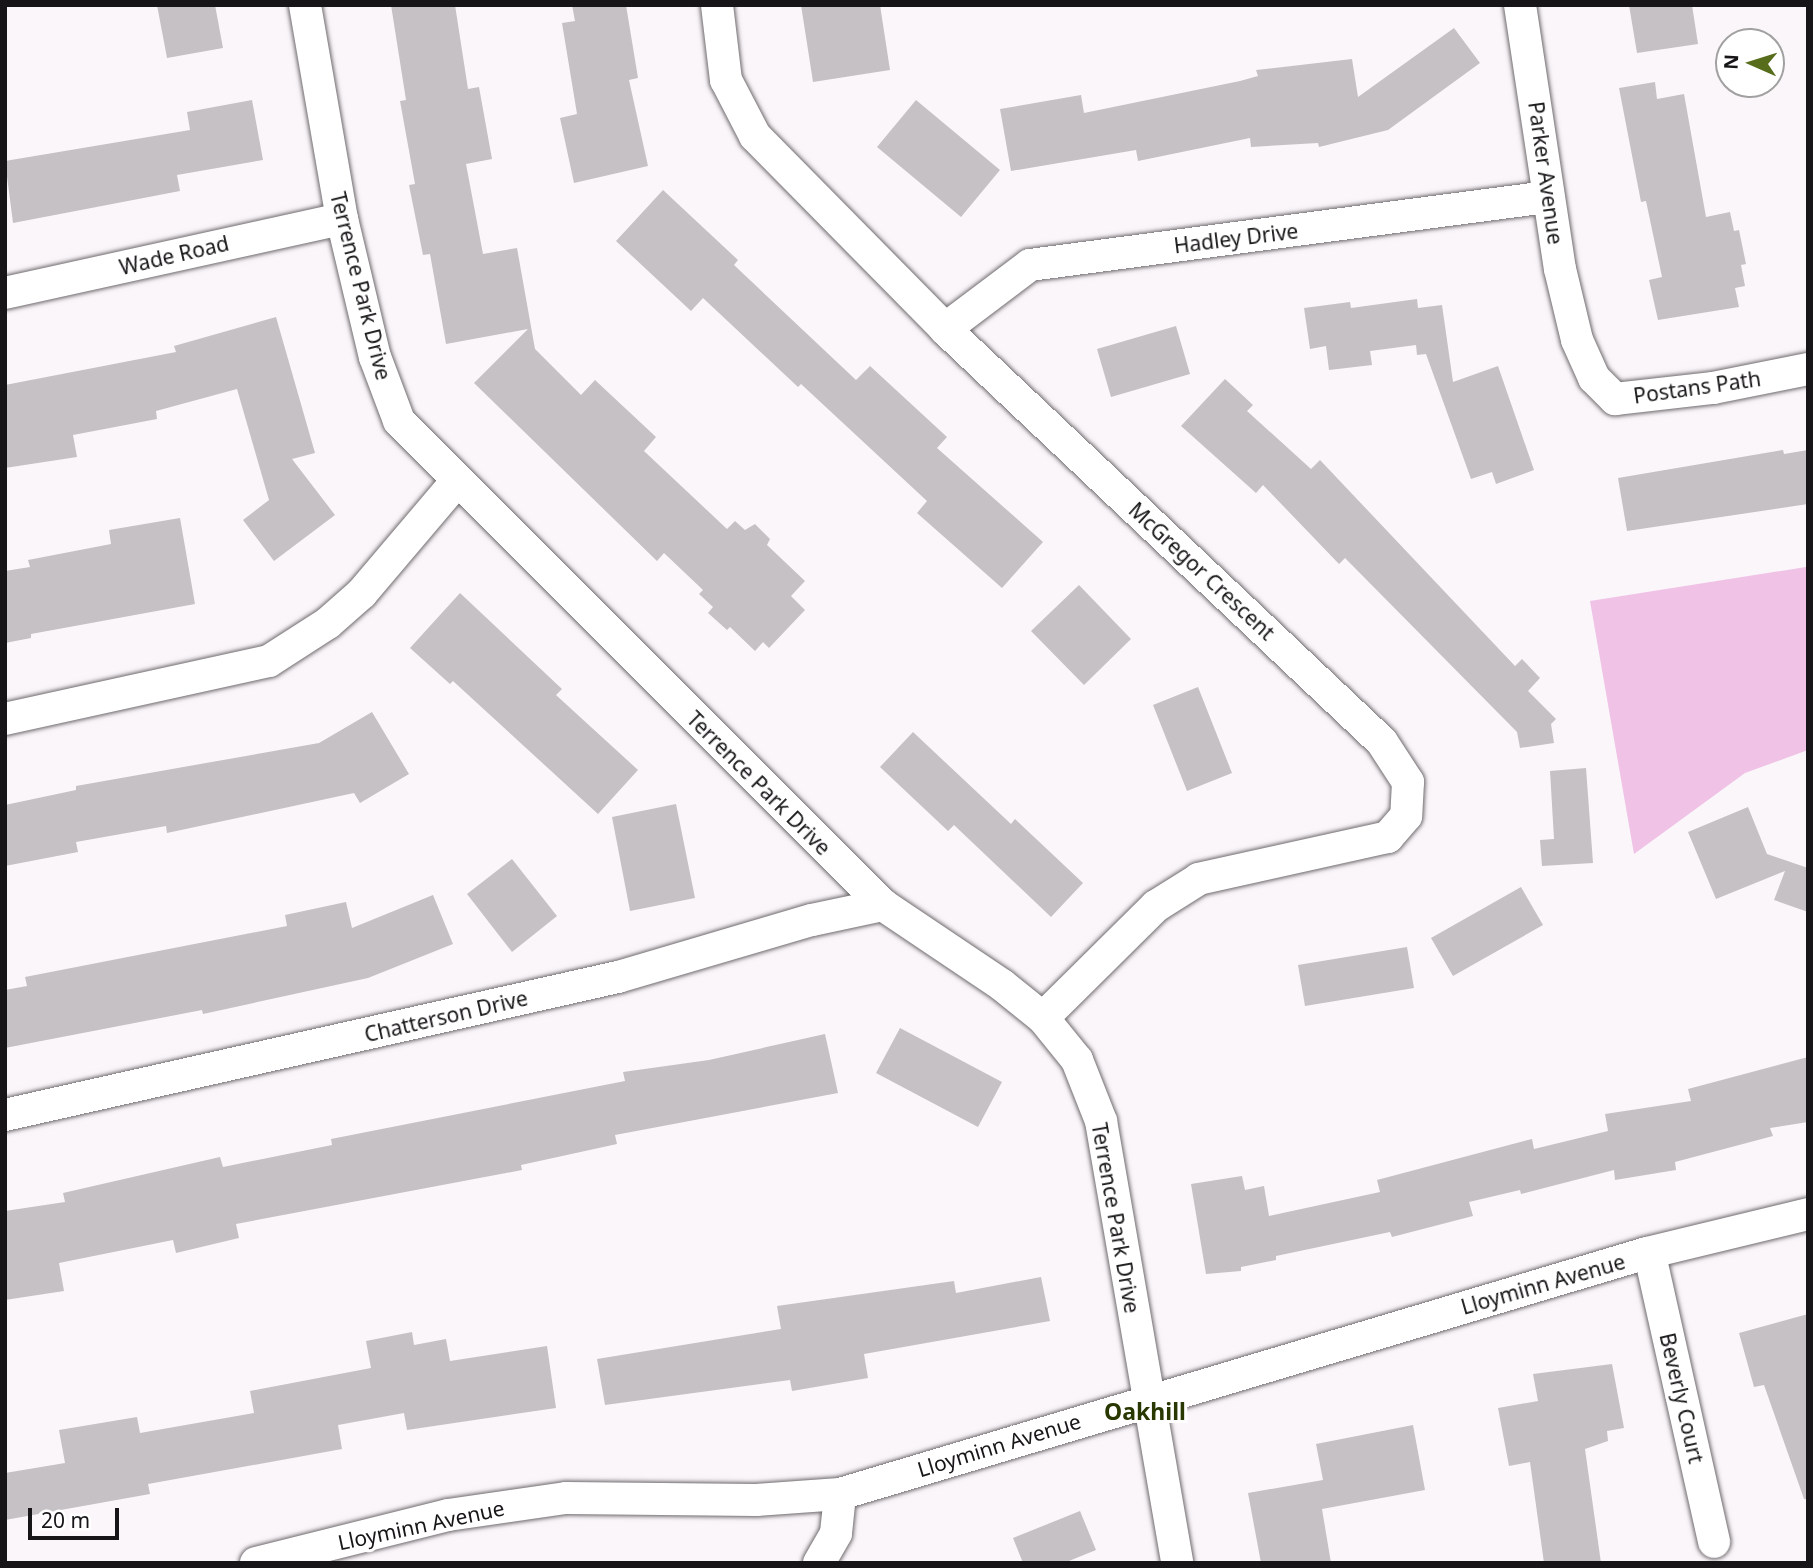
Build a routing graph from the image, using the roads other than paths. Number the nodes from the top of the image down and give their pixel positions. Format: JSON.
{"nodes":[{"id":1,"x":305,"y":5,"type":"edge"},
{"id":2,"x":717,"y":5,"type":"edge"},
{"id":3,"x":1520,"y":5,"type":"edge"},
{"id":4,"x":1547,"y":197,"type":"junction"},
{"id":5,"x":342,"y":219,"type":"junction"},
{"id":6,"x":5,"y":293,"type":"edge"},
{"id":7,"x":945,"y":329,"type":"junction"},
{"id":8,"x":1577,"y":340,"type":"joint"},
{"id":9,"x":1808,"y":369,"type":"edge"},
{"id":10,"x":456,"y":482,"type":"junction"},
{"id":11,"x":5,"y":719,"type":"edge"},
{"id":12,"x":883,"y":905,"type":"junction"},
{"id":13,"x":1043,"y":1018,"type":"junction"},
{"id":14,"x":5,"y":1115,"type":"edge"},
{"id":15,"x":1808,"y":1214,"type":"edge"},
{"id":16,"x":1650,"y":1255,"type":"junction"},
{"id":17,"x":1147,"y":1402,"type":"junction"},
{"id":18,"x":840,"y":1494,"type":"junction"},
{"id":19,"x":1714,"y":1542,"type":"dead end"},
{"id":20,"x":256,"y":1563,"type":"edge"},
{"id":21,"x":819,"y":1563,"type":"edge"},
{"id":22,"x":1177,"y":1563,"type":"edge"}],
"edges":[{"from":1,"to":5,"type":"street","name":"Terrence Park Drive"},
{"from":2,"to":7,"type":"street","name":"McGregor Crescent"},
{"from":3,"to":4,"type":"street","name":"Parker Avenue"},
{"from":4,"to":7,"type":"street","name":"Hadley Drive"},
{"from":4,"to":8,"type":"street","name":"Parker Avenue"},
{"from":5,"to":6,"type":"street","name":"Wade Road"},
{"from":5,"to":10,"type":"street","name":"Terrence Park Drive"},
{"from":7,"to":13,"type":"street","name":"McGregor Crescent"},
{"from":8,"to":9,"type":"street","name":"Postans Path"},
{"from":10,"to":11,"type":"street"},
{"from":10,"to":12,"type":"street","name":"Terrence Park Drive"},
{"from":12,"to":13,"type":"street","name":"Terrence Park Drive"},
{"from":12,"to":14,"type":"street","name":"Chatterson Drive"},
{"from":13,"to":17,"type":"street","name":"Terrence Park Drive"},
{"from":15,"to":16,"type":"street","name":"Lloyminn Avenue"},
{"from":16,"to":17,"type":"street","name":"Lloyminn Avenue"},
{"from":16,"to":19,"type":"street","name":"Beverly Court"},
{"from":17,"to":18,"type":"street","name":"Lloyminn Avenue"},
{"from":17,"to":22,"type":"street","name":"Terrence Park Drive"},
{"from":18,"to":20,"type":"street","name":"Lloyminn Avenue"},
{"from":18,"to":21,"type":"street"}]}
